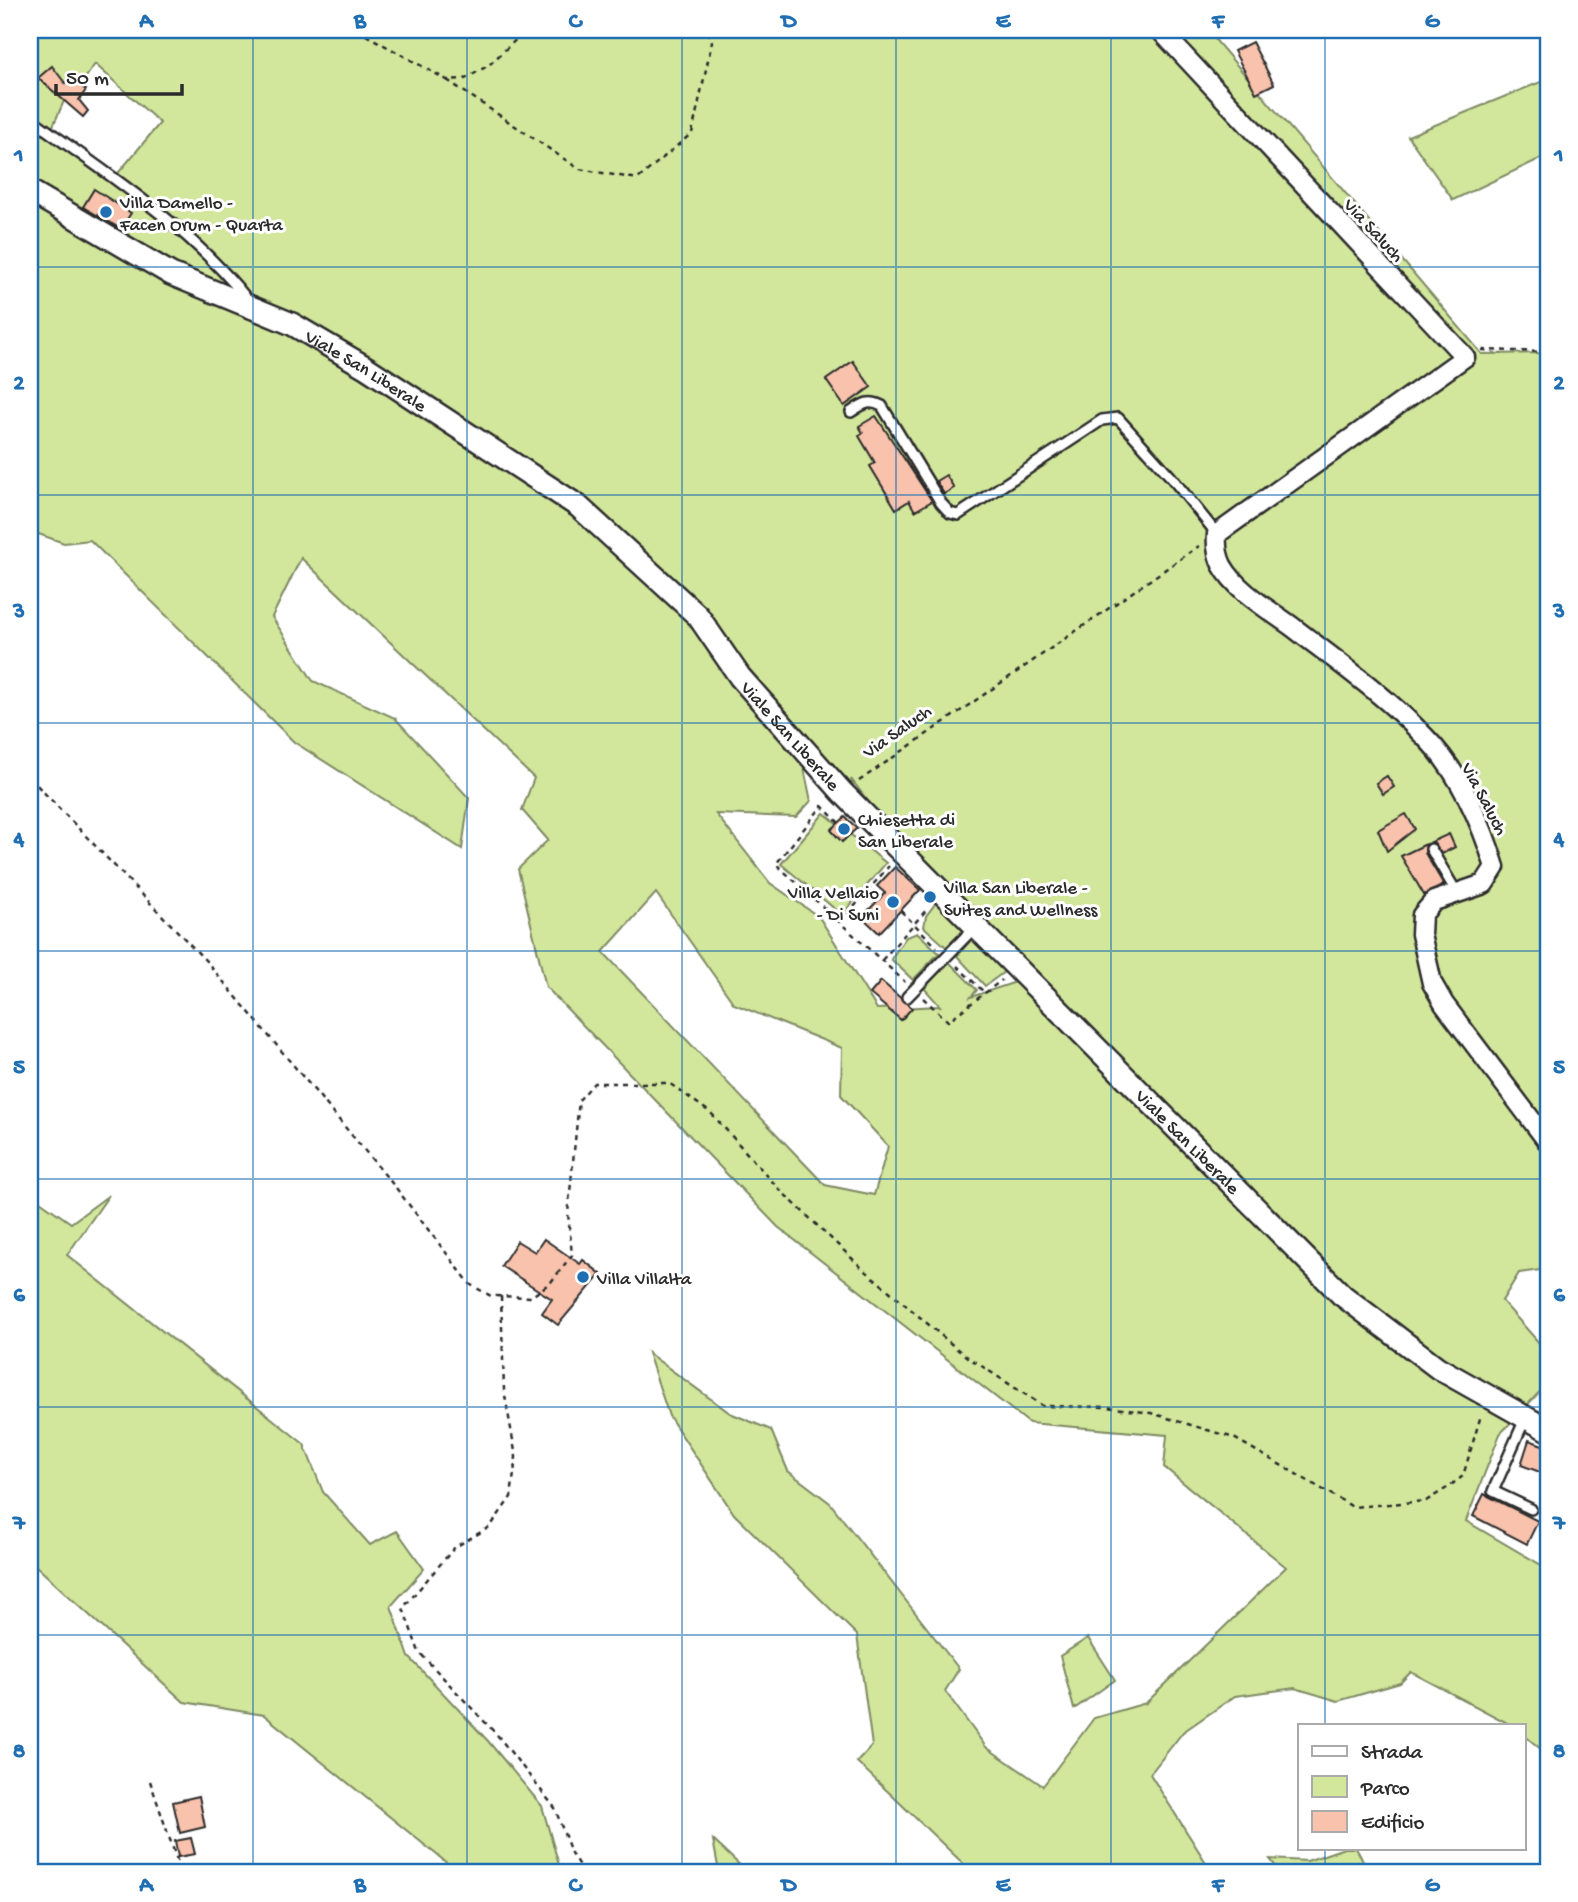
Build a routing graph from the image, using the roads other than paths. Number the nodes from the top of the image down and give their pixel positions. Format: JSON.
{"nodes":[{"id":1,"x":1160,"y":30,"type":"edge"},
{"id":2,"x":30,"y":118,"type":"edge"},
{"id":3,"x":30,"y":191,"type":"edge"},
{"id":4,"x":254,"y":309,"type":"junction"},
{"id":5,"x":851,"y":412,"type":"dead end"},
{"id":6,"x":1217,"y":534,"type":"junction"},
{"id":7,"x":1431,"y":849,"type":"dead end"},
{"id":8,"x":1457,"y":894,"type":"junction"},
{"id":9,"x":975,"y":927,"type":"junction"},
{"id":10,"x":911,"y":993,"type":"road end"},
{"id":11,"x":1548,"y":1142,"type":"edge"},
{"id":12,"x":1526,"y":1417,"type":"junction"},
{"id":13,"x":1548,"y":1430,"type":"edge"},
{"id":14,"x":1531,"y":1509,"type":"dead end"}],
"edges":[{"from":1,"to":6,"type":"street","name":"Via Saluch"},
{"from":2,"to":4,"type":"lane"},
{"from":3,"to":4,"type":"street","name":"Viale San Liberale"},
{"from":4,"to":9,"type":"street","name":"Viale San Liberale"},
{"from":5,"to":6,"type":"lane","name":"Via Saluch"},
{"from":6,"to":8,"type":"street","name":"Via Saluch"},
{"from":7,"to":8,"type":"lane"},
{"from":8,"to":11,"type":"street","name":"Via Saluch"},
{"from":9,"to":10,"type":"lane"},
{"from":9,"to":12,"type":"street","name":"Viale San Liberale"},
{"from":12,"to":13,"type":"street","name":"Viale San Liberale"},
{"from":12,"to":14,"type":"lane"}]}
